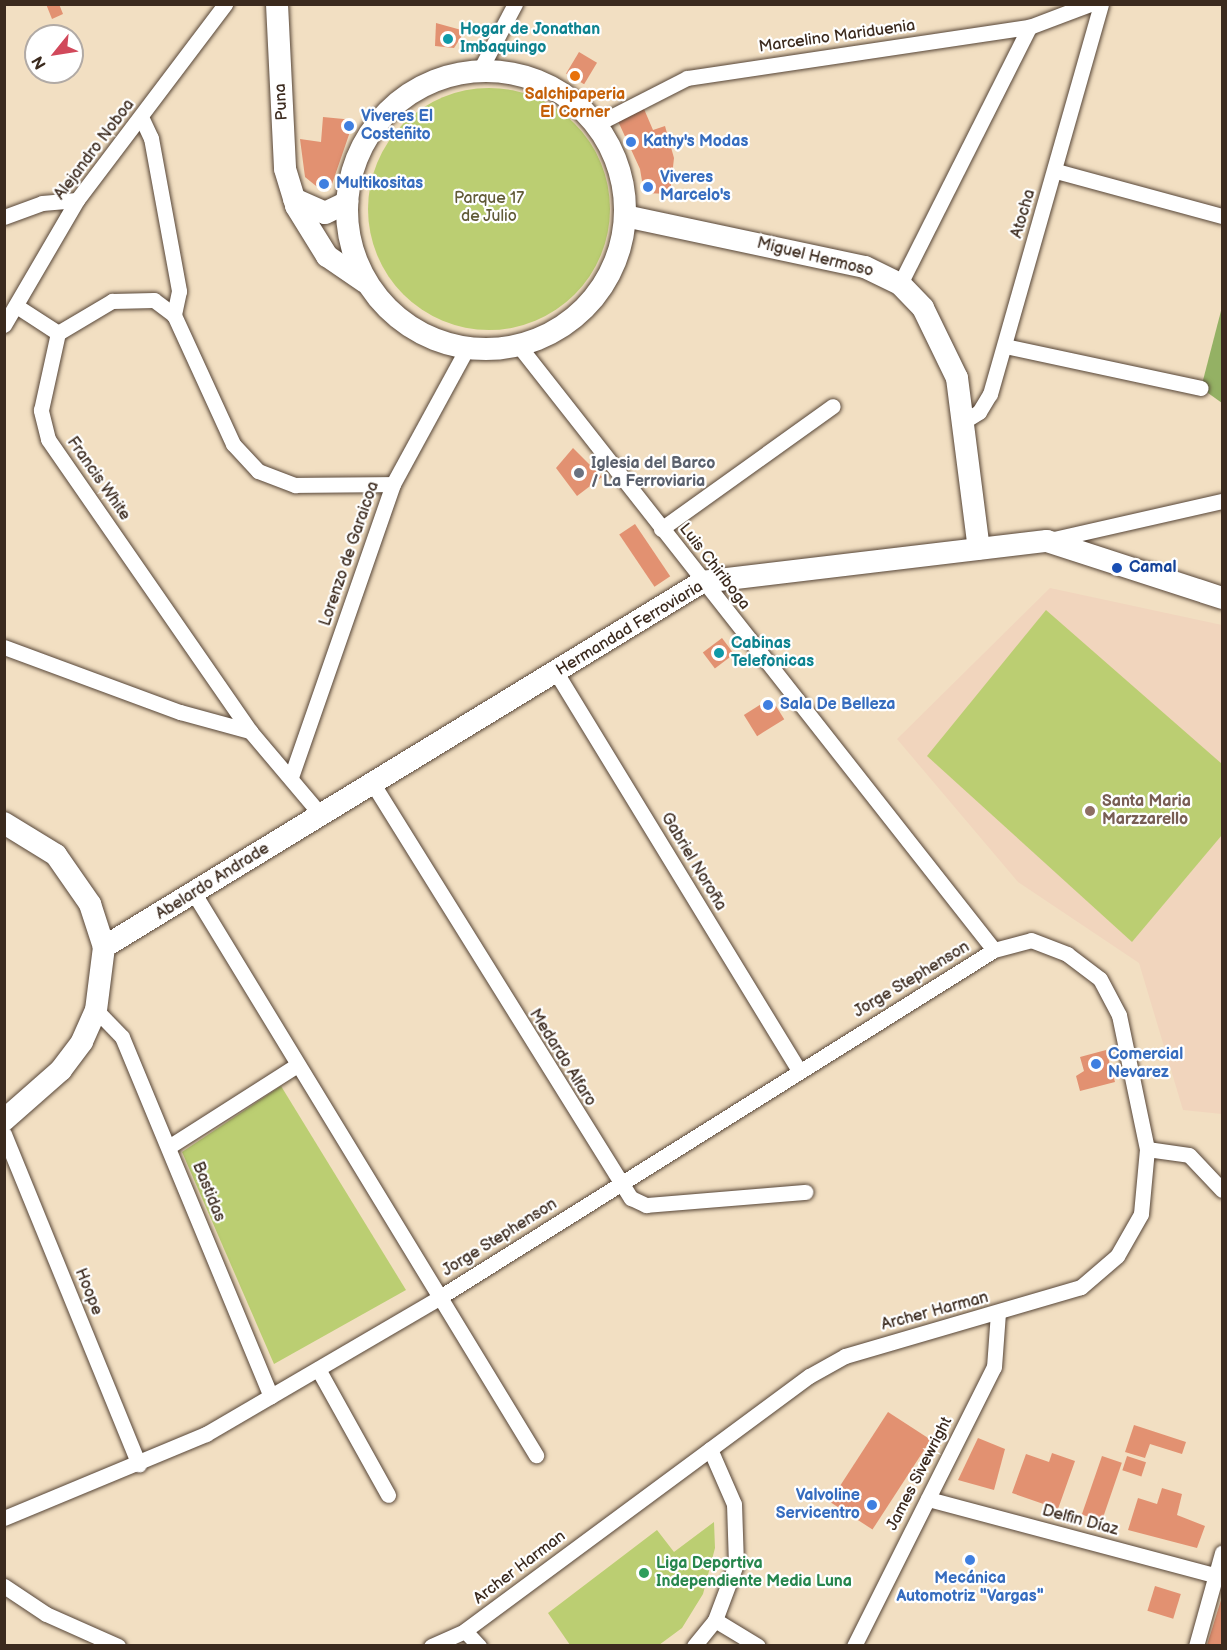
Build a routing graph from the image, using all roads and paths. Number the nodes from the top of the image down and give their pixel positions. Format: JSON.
{"nodes":[{"id":1,"x":225,"y":4,"type":"edge"},
{"id":2,"x":277,"y":4,"type":"edge"},
{"id":3,"x":515,"y":4,"type":"edge"},
{"id":4,"x":1090,"y":4,"type":"edge"},
{"id":5,"x":1101,"y":4,"type":"edge"},
{"id":6,"x":1029,"y":27,"type":"junction"},
{"id":7,"x":480,"y":70,"type":"junction"},
{"id":8,"x":142,"y":119,"type":"junction"},
{"id":9,"x":597,"y":124,"type":"junction"},
{"id":10,"x":1056,"y":171,"type":"junction"},
{"id":11,"x":294,"y":199,"type":"junction"},
{"id":12,"x":77,"y":200,"type":"junction"},
{"id":13,"x":348,"y":202,"type":"junction"},
{"id":14,"x":625,"y":216,"type":"junction"},
{"id":15,"x":1222,"y":216,"type":"edge"},
{"id":16,"x":4,"y":217,"type":"edge"},
{"id":17,"x":365,"y":282,"type":"junction"},
{"id":18,"x":900,"y":284,"type":"junction"},
{"id":19,"x":18,"y":307,"type":"junction"},
{"id":20,"x":174,"y":315,"type":"junction"},
{"id":21,"x":4,"y":325,"type":"edge"},
{"id":22,"x":58,"y":333,"type":"junction"},
{"id":23,"x":519,"y":346,"type":"junction"},
{"id":24,"x":1005,"y":346,"type":"junction"},
{"id":25,"x":465,"y":352,"type":"junction"},
{"id":26,"x":1201,"y":388,"type":"dead end"},
{"id":27,"x":833,"y":406,"type":"dead end"},
{"id":28,"x":963,"y":422,"type":"junction"},
{"id":29,"x":393,"y":484,"type":"junction"},
{"id":30,"x":1222,"y":501,"type":"edge"},
{"id":31,"x":661,"y":529,"type":"junction"},
{"id":32,"x":1047,"y":541,"type":"junction"},
{"id":33,"x":979,"y":549,"type":"junction"},
{"id":34,"x":702,"y":582,"type":"junction"},
{"id":35,"x":1222,"y":598,"type":"edge"},
{"id":36,"x":4,"y":647,"type":"edge"},
{"id":37,"x":556,"y":674,"type":"junction"},
{"id":38,"x":250,"y":731,"type":"junction"},
{"id":39,"x":291,"y":777,"type":"junction"},
{"id":40,"x":372,"y":784,"type":"junction"},
{"id":41,"x":321,"y":814,"type":"junction"},
{"id":42,"x":4,"y":823,"type":"edge"},
{"id":43,"x":195,"y":895,"type":"junction"},
{"id":44,"x":104,"y":947,"type":"junction"},
{"id":45,"x":994,"y":950,"type":"junction"},
{"id":46,"x":96,"y":1010,"type":"junction"},
{"id":47,"x":297,"y":1065,"type":"junction"},
{"id":48,"x":799,"y":1070,"type":"junction"},
{"id":49,"x":36,"y":1092,"type":"junction"},
{"id":50,"x":4,"y":1100,"type":"edge"},
{"id":51,"x":4,"y":1120,"type":"edge"},
{"id":52,"x":4,"y":1134,"type":"edge"},
{"id":53,"x":170,"y":1146,"type":"junction"},
{"id":54,"x":1147,"y":1149,"type":"junction"},
{"id":55,"x":619,"y":1185,"type":"junction"},
{"id":56,"x":1222,"y":1190,"type":"edge"},
{"id":57,"x":805,"y":1192,"type":"dead end"},
{"id":58,"x":441,"y":1297,"type":"junction"},
{"id":59,"x":998,"y":1313,"type":"junction"},
{"id":60,"x":318,"y":1369,"type":"junction"},
{"id":61,"x":271,"y":1396,"type":"junction"},
{"id":62,"x":710,"y":1449,"type":"junction"},
{"id":63,"x":536,"y":1455,"type":"dead end"},
{"id":64,"x":139,"y":1464,"type":"junction"},
{"id":65,"x":388,"y":1495,"type":"dead end"},
{"id":66,"x":928,"y":1499,"type":"junction"},
{"id":67,"x":4,"y":1518,"type":"edge"},
{"id":68,"x":1222,"y":1553,"type":"edge"},
{"id":69,"x":1219,"y":1576,"type":"edge"},
{"id":70,"x":4,"y":1586,"type":"edge"},
{"id":71,"x":714,"y":1620,"type":"junction"},
{"id":72,"x":465,"y":1631,"type":"junction"},
{"id":73,"x":118,"y":1646,"type":"edge"},
{"id":74,"x":431,"y":1646,"type":"edge"},
{"id":75,"x":479,"y":1646,"type":"edge"},
{"id":76,"x":694,"y":1646,"type":"edge"},
{"id":77,"x":758,"y":1646,"type":"edge"},
{"id":78,"x":855,"y":1646,"type":"edge"},
{"id":79,"x":1196,"y":1646,"type":"edge"}],
"edges":[{"from":1,"to":8,"type":"street","name":"Alejandro Noboa"},
{"from":2,"to":11,"type":"street","name":"Puna"},
{"from":3,"to":7,"type":"street"},
{"from":4,"to":6,"type":"street","name":"Marcelino Mariduenia"},
{"from":5,"to":10,"type":"street","name":"Atocha"},
{"from":6,"to":9,"type":"street","name":"Marcelino Mariduenia"},
{"from":6,"to":18,"type":"street"},
{"from":7,"to":9,"type":"street"},
{"from":7,"to":13,"type":"street"},
{"from":8,"to":12,"type":"street","name":"Alejandro Noboa"},
{"from":8,"to":20,"type":"street"},
{"from":9,"to":14,"type":"street"},
{"from":10,"to":15,"type":"street"},
{"from":10,"to":24,"type":"street","name":"Atocha"},
{"from":11,"to":13,"type":"street"},
{"from":11,"to":17,"type":"street","name":"Puna"},
{"from":12,"to":16,"type":"street"},
{"from":12,"to":19,"type":"street","name":"Alejandro Noboa"},
{"from":13,"to":17,"type":"street"},
{"from":14,"to":18,"type":"street","name":"Miguel Hermoso"},
{"from":14,"to":23,"type":"street"},
{"from":17,"to":25,"type":"street"},
{"from":18,"to":28,"type":"street","name":"Miguel Hermoso"},
{"from":19,"to":21,"type":"street","name":"Alejandro Noboa"},
{"from":19,"to":22,"type":"street"},
{"from":20,"to":22,"type":"street"},
{"from":20,"to":29,"type":"street"},
{"from":22,"to":38,"type":"street","name":"Francis White"},
{"from":23,"to":25,"type":"street"},
{"from":23,"to":31,"type":"street","name":"Luis Chiriboga"},
{"from":24,"to":26,"type":"street"},
{"from":24,"to":28,"type":"street","name":"Atocha"},
{"from":25,"to":29,"type":"street","name":"Lorenzo de Garaicoa"},
{"from":27,"to":31,"type":"street"},
{"from":28,"to":33,"type":"street","name":"Miguel Hermoso"},
{"from":29,"to":39,"type":"street","name":"Lorenzo de Garaicoa"},
{"from":30,"to":32,"type":"street","name":"Hermandad Ferroviaria"},
{"from":31,"to":34,"type":"street","name":"Luis Chiriboga"},
{"from":32,"to":33,"type":"street","name":"Hermandad Ferroviaria"},
{"from":32,"to":35,"type":"street","name":"Hermandad Ferroviaria"},
{"from":33,"to":34,"type":"street","name":"Hermandad Ferroviaria"},
{"from":34,"to":37,"type":"street","name":"Hermandad Ferroviaria"},
{"from":34,"to":45,"type":"street","name":"Luis Chiriboga"},
{"from":36,"to":38,"type":"street"},
{"from":37,"to":40,"type":"street","name":"Hermandad Ferroviaria"},
{"from":37,"to":48,"type":"street","name":"Gabriel Noroña"},
{"from":38,"to":39,"type":"street","name":"Francis White"},
{"from":39,"to":41,"type":"street","name":"Francis White"},
{"from":40,"to":41,"type":"street","name":"Hermandad Ferroviaria"},
{"from":40,"to":55,"type":"street","name":"Medardo Alfaro"},
{"from":41,"to":43,"type":"street","name":"Abelardo Andrade"},
{"from":42,"to":44,"type":"street"},
{"from":43,"to":44,"type":"street","name":"Abelardo Andrade"},
{"from":43,"to":47,"type":"street"},
{"from":44,"to":46,"type":"street"},
{"from":45,"to":48,"type":"street","name":"Jorge Stephenson"},
{"from":45,"to":54,"type":"street","name":"Archer Harman"},
{"from":46,"to":49,"type":"street"},
{"from":46,"to":53,"type":"street","name":"Bastidas"},
{"from":47,"to":53,"type":"street"},
{"from":47,"to":58,"type":"street"},
{"from":48,"to":55,"type":"street","name":"Jorge Stephenson"},
{"from":49,"to":50,"type":"street"},
{"from":49,"to":51,"type":"street"},
{"from":52,"to":64,"type":"street","name":"Hoope"},
{"from":53,"to":61,"type":"street","name":"Bastidas"},
{"from":54,"to":56,"type":"street"},
{"from":54,"to":59,"type":"street","name":"Archer Harman"},
{"from":55,"to":57,"type":"street","name":"Medardo Alfaro"},
{"from":55,"to":58,"type":"street","name":"Jorge Stephenson"},
{"from":58,"to":60,"type":"street","name":"Jorge Stephenson"},
{"from":58,"to":63,"type":"street"},
{"from":59,"to":62,"type":"street","name":"Archer Harman"},
{"from":59,"to":66,"type":"street","name":"James Sivewright"},
{"from":60,"to":61,"type":"street","name":"Jorge Stephenson"},
{"from":60,"to":65,"type":"street"},
{"from":61,"to":64,"type":"street","name":"Jorge Stephenson"},
{"from":62,"to":71,"type":"street"},
{"from":62,"to":72,"type":"street","name":"Archer Harman"},
{"from":64,"to":67,"type":"street","name":"Jorge Stephenson"},
{"from":66,"to":69,"type":"street","name":"Delfin Díaz"},
{"from":66,"to":78,"type":"street","name":"James Sivewright"},
{"from":68,"to":69,"type":"street"},
{"from":69,"to":79,"type":"street"},
{"from":70,"to":73,"type":"street"},
{"from":71,"to":76,"type":"street"},
{"from":71,"to":77,"type":"street"},
{"from":72,"to":74,"type":"street","name":"Archer Harman"},
{"from":72,"to":75,"type":"street"}]}
